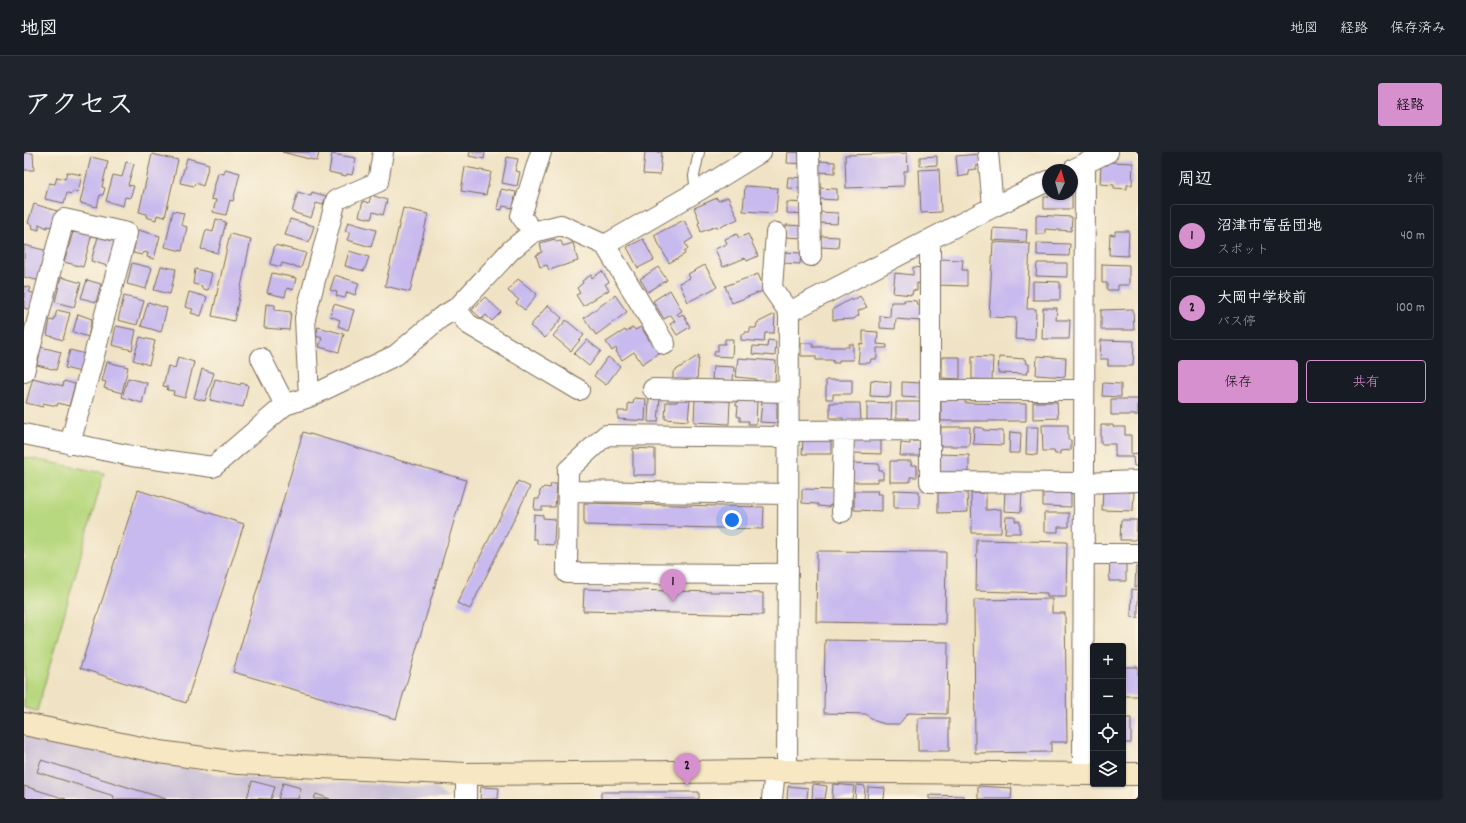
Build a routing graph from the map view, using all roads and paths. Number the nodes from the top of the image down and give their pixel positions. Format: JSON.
{"nodes":[{"id":1,"x":383,"y":152,"type":"edge"},
{"id":2,"x":541,"y":152,"type":"edge"},
{"id":3,"x":699,"y":152,"type":"edge"},
{"id":4,"x":761,"y":152,"type":"edge"},
{"id":5,"x":809,"y":152,"type":"edge"},
{"id":6,"x":988,"y":152,"type":"edge"},
{"id":7,"x":1108,"y":152,"type":"edge"},
{"id":8,"x":1077,"y":163,"type":"edge"},
{"id":9,"x":1042,"y":184,"type":"edge"},
{"id":10,"x":696,"y":192,"type":"junction"},
{"id":11,"x":993,"y":206,"type":"junction"},
{"id":12,"x":533,"y":232,"type":"junction"},
{"id":13,"x":776,"y":233,"type":"dead end"},
{"id":14,"x":930,"y":240,"type":"junction"},
{"id":15,"x":605,"y":245,"type":"junction"},
{"id":16,"x":811,"y":256,"type":"dead end"},
{"id":17,"x":456,"y":309,"type":"junction"},
{"id":18,"x":789,"y":312,"type":"junction"},
{"id":19,"x":665,"y":344,"type":"dead end"},
{"id":20,"x":261,"y":358,"type":"dead end"},
{"id":21,"x":24,"y":372,"type":"edge"},
{"id":22,"x":653,"y":389,"type":"dead end"},
{"id":23,"x":578,"y":390,"type":"dead end"},
{"id":24,"x":930,"y":390,"type":"junction"},
{"id":25,"x":1084,"y":390,"type":"junction"},
{"id":26,"x":789,"y":392,"type":"junction"},
{"id":27,"x":309,"y":398,"type":"junction"},
{"id":28,"x":285,"y":405,"type":"junction"},
{"id":29,"x":930,"y":430,"type":"junction"},
{"id":30,"x":844,"y":431,"type":"junction"},
{"id":31,"x":24,"y":434,"type":"edge"},
{"id":32,"x":789,"y":434,"type":"junction"},
{"id":33,"x":70,"y":444,"type":"junction"},
{"id":34,"x":1138,"y":480,"type":"edge"},
{"id":35,"x":1084,"y":483,"type":"junction"},
{"id":36,"x":568,"y":491,"type":"junction"},
{"id":37,"x":788,"y":494,"type":"junction"},
{"id":38,"x":842,"y":512,"type":"dead end"},
{"id":39,"x":1084,"y":554,"type":"junction"},
{"id":40,"x":1138,"y":554,"type":"edge"},
{"id":41,"x":788,"y":574,"type":"junction"},
{"id":42,"x":24,"y":724,"type":"edge"},
{"id":43,"x":781,"y":771,"type":"junction"},
{"id":44,"x":466,"y":774,"type":"junction"},
{"id":45,"x":1088,"y":774,"type":"edge"},
{"id":46,"x":1126,"y":774,"type":"edge"},
{"id":47,"x":1138,"y":774,"type":"edge"},
{"id":48,"x":466,"y":799,"type":"edge"},
{"id":49,"x":772,"y":799,"type":"edge"}],
"edges":[{"from":1,"to":27,"type":"street"},
{"from":2,"to":12,"type":"street"},
{"from":3,"to":10,"type":"lane"},
{"from":4,"to":10,"type":"street"},
{"from":5,"to":16,"type":"street"},
{"from":6,"to":11,"type":"street"},
{"from":7,"to":8,"type":"street"},
{"from":8,"to":25,"type":"street"},
{"from":9,"to":11,"type":"street"},
{"from":10,"to":15,"type":"street"},
{"from":11,"to":14,"type":"street"},
{"from":12,"to":15,"type":"street"},
{"from":12,"to":17,"type":"street"},
{"from":13,"to":18,"type":"street"},
{"from":14,"to":18,"type":"street"},
{"from":14,"to":24,"type":"street"},
{"from":15,"to":19,"type":"street"},
{"from":17,"to":23,"type":"street"},
{"from":17,"to":27,"type":"street"},
{"from":18,"to":26,"type":"street"},
{"from":20,"to":28,"type":"street"},
{"from":21,"to":33,"type":"street"},
{"from":22,"to":26,"type":"street"},
{"from":24,"to":25,"type":"street"},
{"from":24,"to":29,"type":"street"},
{"from":25,"to":35,"type":"street"},
{"from":26,"to":32,"type":"street"},
{"from":27,"to":28,"type":"street"},
{"from":28,"to":33,"type":"street"},
{"from":29,"to":30,"type":"street"},
{"from":29,"to":35,"type":"street"},
{"from":30,"to":32,"type":"street"},
{"from":30,"to":38,"type":"street"},
{"from":31,"to":33,"type":"street"},
{"from":32,"to":36,"type":"street"},
{"from":32,"to":37,"type":"street"},
{"from":34,"to":35,"type":"street"},
{"from":35,"to":39,"type":"street"},
{"from":36,"to":37,"type":"street"},
{"from":36,"to":41,"type":"street"},
{"from":37,"to":41,"type":"street"},
{"from":39,"to":40,"type":"street"},
{"from":39,"to":45,"type":"street"},
{"from":41,"to":43,"type":"street"},
{"from":42,"to":44,"type":"street"},
{"from":43,"to":44,"type":"street"},
{"from":43,"to":45,"type":"street"},
{"from":43,"to":49,"type":"street"},
{"from":44,"to":48,"type":"street"},
{"from":46,"to":47,"type":"street"}]}
